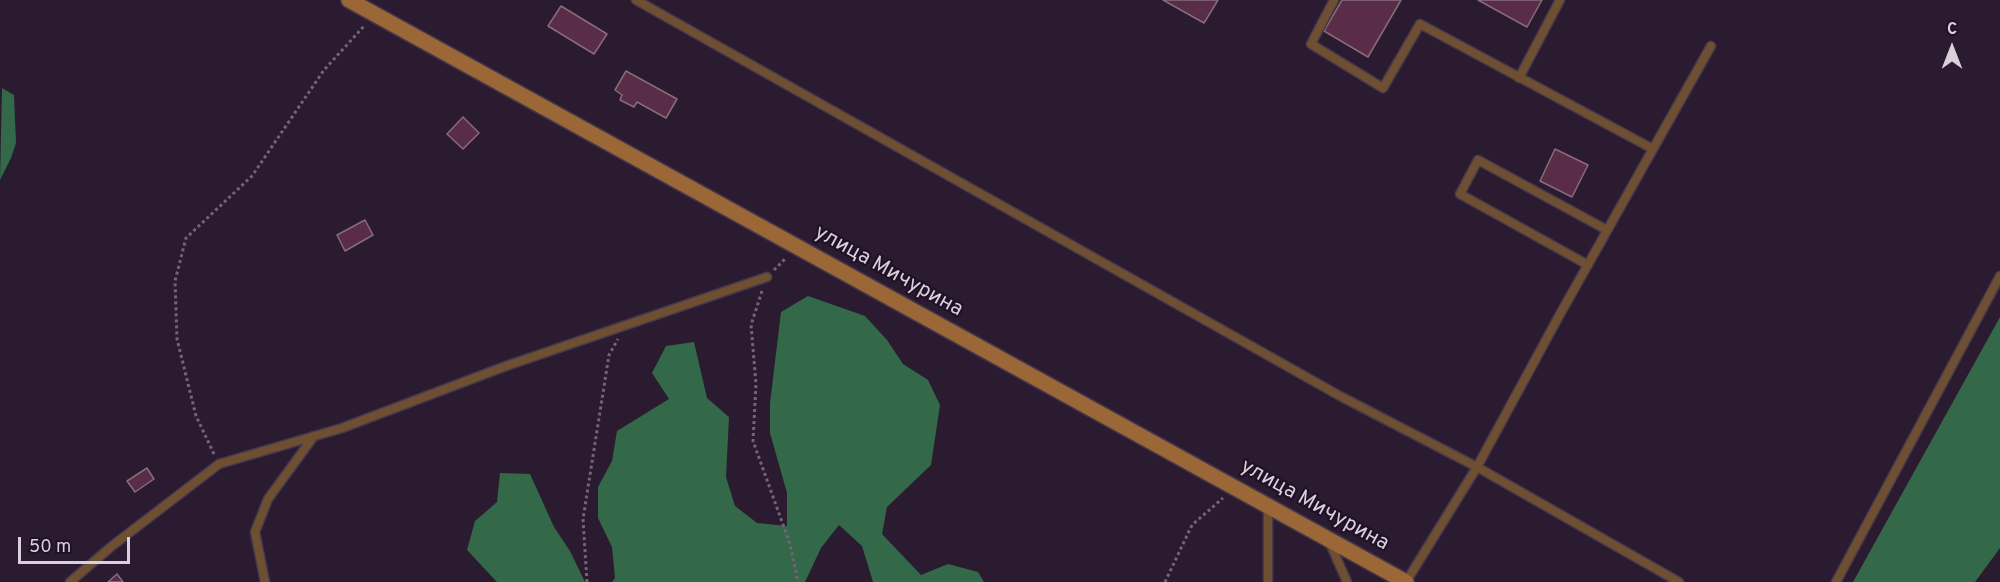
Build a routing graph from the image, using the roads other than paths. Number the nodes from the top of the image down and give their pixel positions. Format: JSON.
{"nodes":[{"id":1,"x":349,"y":0,"type":"edge"},
{"id":2,"x":636,"y":0,"type":"edge"},
{"id":3,"x":1334,"y":0,"type":"edge"},
{"id":4,"x":1560,"y":0,"type":"edge"},
{"id":5,"x":1711,"y":46,"type":"dead end"},
{"id":6,"x":1519,"y":78,"type":"junction"},
{"id":7,"x":1653,"y":149,"type":"junction"},
{"id":8,"x":1608,"y":230,"type":"junction"},
{"id":9,"x":1588,"y":265,"type":"junction"},
{"id":10,"x":2000,"y":276,"type":"edge"},
{"id":11,"x":767,"y":277,"type":"road end"},
{"id":12,"x":315,"y":435,"type":"junction"},
{"id":13,"x":1477,"y":467,"type":"junction"},
{"id":14,"x":1268,"y":505,"type":"junction"},
{"id":15,"x":1328,"y":538,"type":"junction"},
{"id":16,"x":70,"y":582,"type":"edge"},
{"id":17,"x":265,"y":582,"type":"edge"},
{"id":18,"x":1268,"y":582,"type":"edge"},
{"id":19,"x":1347,"y":582,"type":"edge"},
{"id":20,"x":1406,"y":582,"type":"edge"},
{"id":21,"x":1679,"y":582,"type":"edge"},
{"id":22,"x":1836,"y":582,"type":"edge"}],
"edges":[{"from":1,"to":14,"type":"main road","name":"улица Мичурина"},
{"from":2,"to":13,"type":"lane"},
{"from":3,"to":6,"type":"lane"},
{"from":4,"to":6,"type":"lane"},
{"from":5,"to":7,"type":"lane"},
{"from":6,"to":7,"type":"lane"},
{"from":7,"to":8,"type":"lane"},
{"from":8,"to":9,"type":"lane"},
{"from":8,"to":9,"type":"lane"},
{"from":9,"to":13,"type":"lane"},
{"from":10,"to":22,"type":"lane"},
{"from":11,"to":12,"type":"lane"},
{"from":12,"to":16,"type":"lane"},
{"from":12,"to":17,"type":"lane"},
{"from":13,"to":20,"type":"lane"},
{"from":13,"to":21,"type":"lane"},
{"from":14,"to":15,"type":"main road","name":"улица Мичурина"},
{"from":14,"to":18,"type":"lane"},
{"from":15,"to":19,"type":"lane"},
{"from":15,"to":20,"type":"main road","name":"улица Мичурина"}]}
